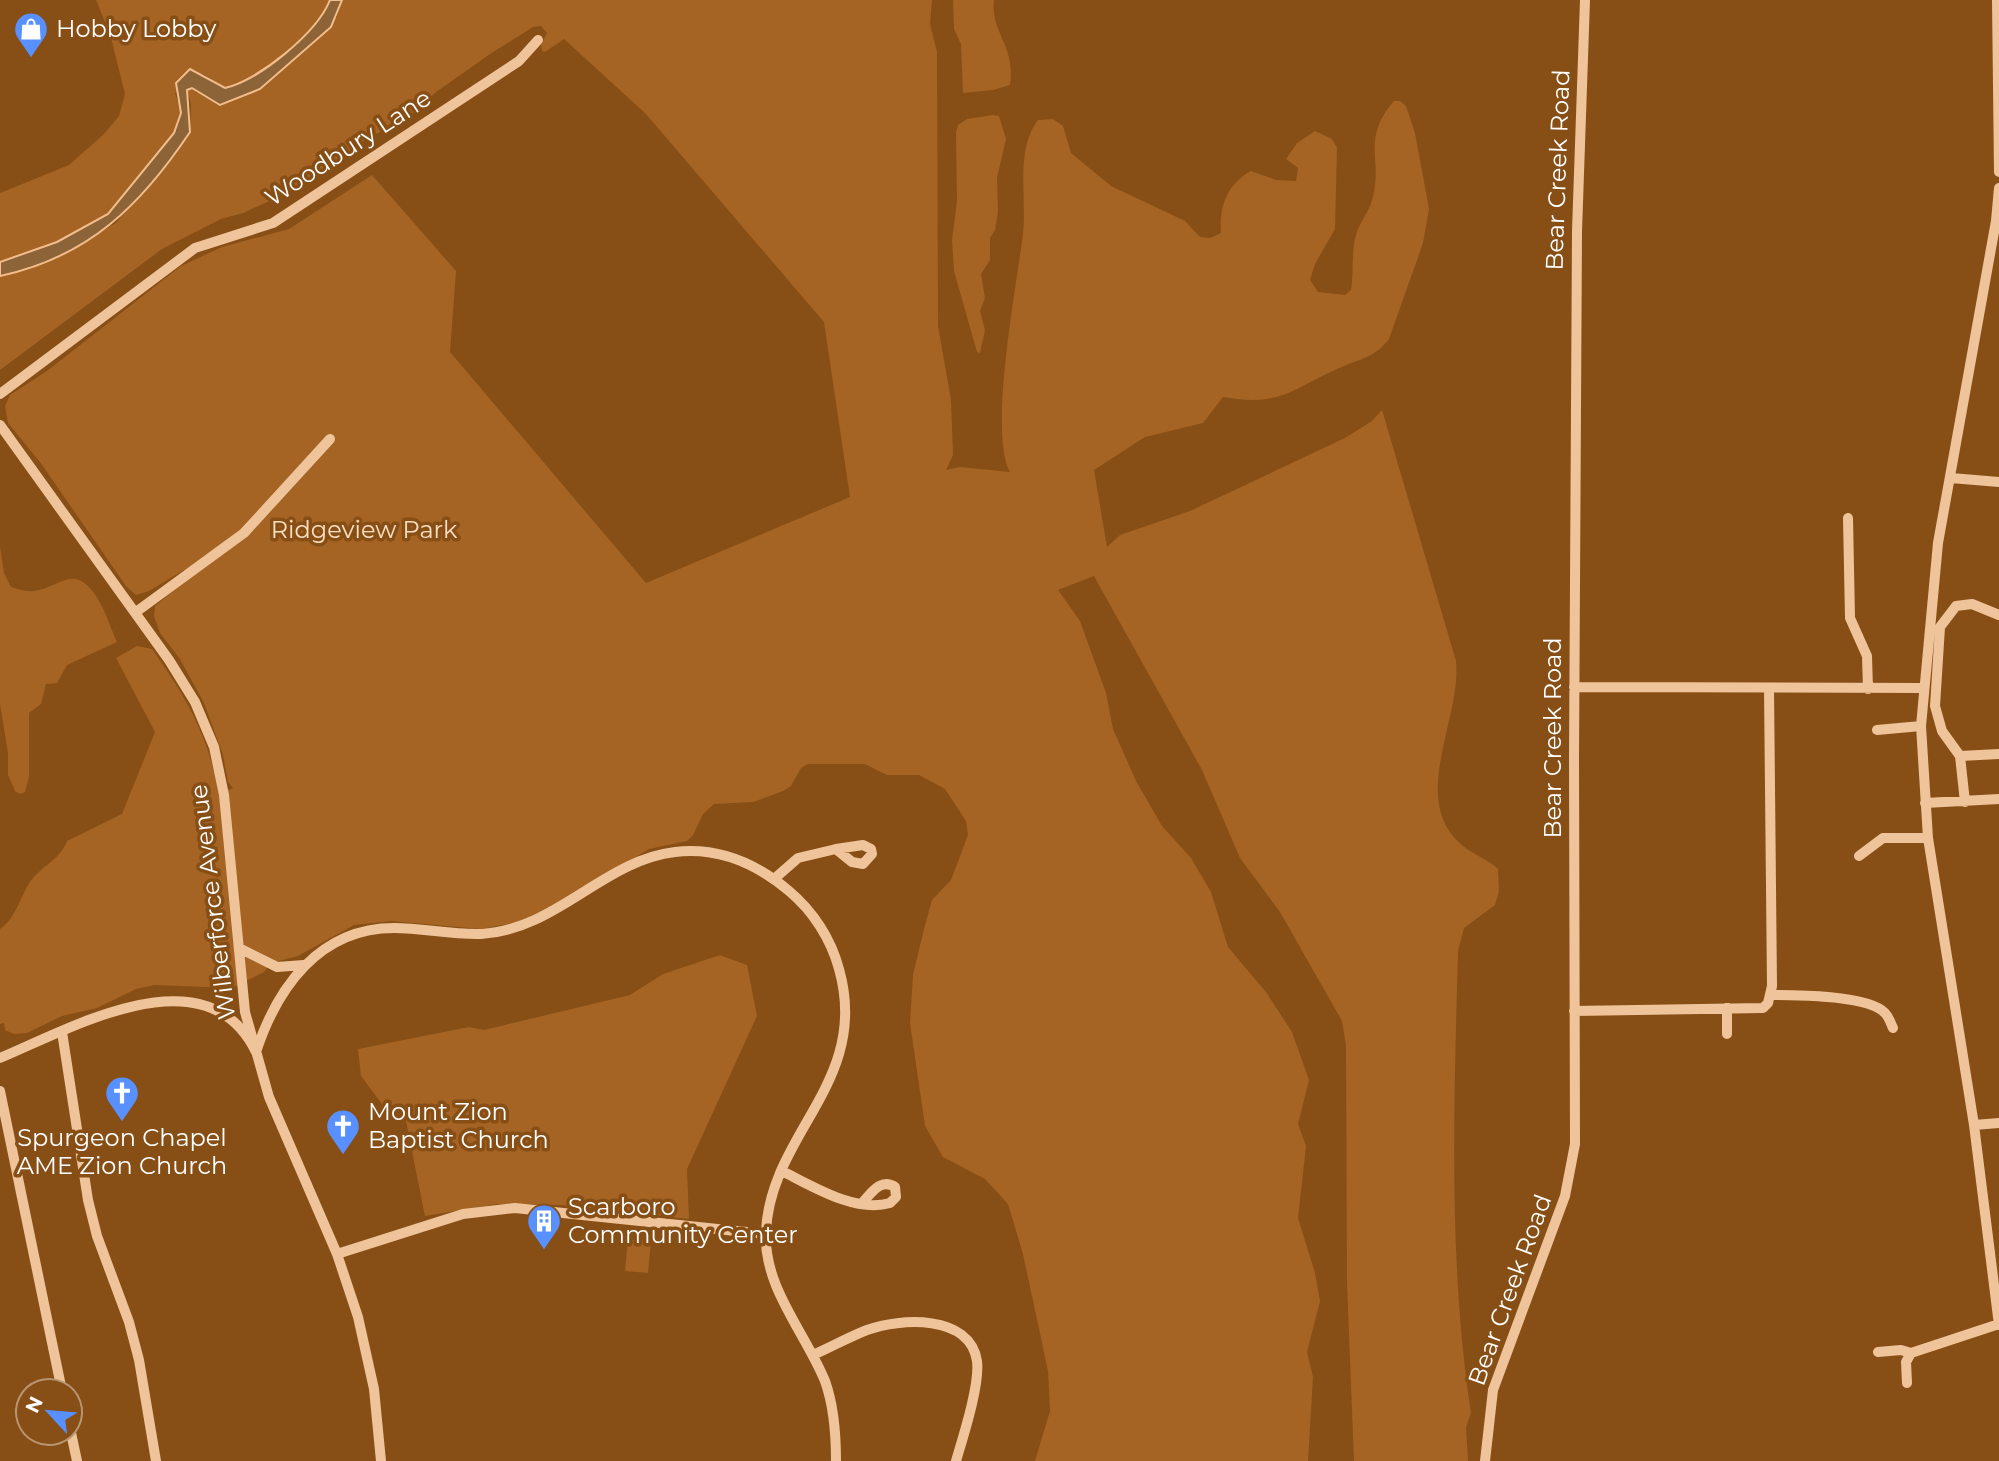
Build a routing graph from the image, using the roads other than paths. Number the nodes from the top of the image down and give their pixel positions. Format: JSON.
{"nodes":[{"id":1,"x":1585,"y":0,"type":"edge"},
{"id":2,"x":1997,"y":0,"type":"edge"},
{"id":3,"x":538,"y":40,"type":"dead end"},
{"id":4,"x":1999,"y":172,"type":"edge"},
{"id":5,"x":1999,"y":188,"type":"edge"},
{"id":6,"x":1998,"y":221,"type":"edge"},
{"id":7,"x":0,"y":394,"type":"edge"},
{"id":8,"x":0,"y":425,"type":"edge"},
{"id":9,"x":330,"y":439,"type":"dead end"},
{"id":10,"x":1951,"y":478,"type":"junction"},
{"id":11,"x":1999,"y":482,"type":"edge"},
{"id":12,"x":1848,"y":518,"type":"dead end"},
{"id":13,"x":135,"y":612,"type":"junction"},
{"id":14,"x":1999,"y":615,"type":"edge"},
{"id":15,"x":1574,"y":687,"type":"junction"},
{"id":16,"x":1769,"y":688,"type":"junction"},
{"id":17,"x":1923,"y":688,"type":"junction"},
{"id":18,"x":1868,"y":689,"type":"junction"},
{"id":19,"x":1921,"y":726,"type":"junction"},
{"id":20,"x":1877,"y":730,"type":"dead end"},
{"id":21,"x":1999,"y":754,"type":"edge"},
{"id":22,"x":1960,"y":756,"type":"junction"},
{"id":23,"x":1999,"y":799,"type":"edge"},
{"id":24,"x":1965,"y":802,"type":"junction"},
{"id":25,"x":1925,"y":803,"type":"junction"},
{"id":26,"x":1928,"y":838,"type":"junction"},
{"id":27,"x":836,"y":849,"type":"dead end"},
{"id":28,"x":1859,"y":856,"type":"dead end"},
{"id":29,"x":774,"y":879,"type":"junction"},
{"id":30,"x":239,"y":948,"type":"junction"},
{"id":31,"x":304,"y":965,"type":"junction"},
{"id":32,"x":1770,"y":995,"type":"junction"},
{"id":33,"x":1727,"y":1008,"type":"junction"},
{"id":34,"x":1574,"y":1011,"type":"junction"},
{"id":35,"x":1893,"y":1028,"type":"dead end"},
{"id":36,"x":61,"y":1032,"type":"junction"},
{"id":37,"x":1727,"y":1034,"type":"dead end"},
{"id":38,"x":256,"y":1052,"type":"junction"},
{"id":39,"x":0,"y":1058,"type":"edge"},
{"id":40,"x":0,"y":1091,"type":"edge"},
{"id":41,"x":1999,"y":1123,"type":"edge"},
{"id":42,"x":1974,"y":1125,"type":"junction"},
{"id":43,"x":782,"y":1171,"type":"junction"},
{"id":44,"x":863,"y":1202,"type":"dead end"},
{"id":45,"x":765,"y":1234,"type":"junction"},
{"id":46,"x":337,"y":1254,"type":"junction"},
{"id":47,"x":1999,"y":1324,"type":"edge"},
{"id":48,"x":1878,"y":1352,"type":"dead end"},
{"id":49,"x":1911,"y":1353,"type":"junction"},
{"id":50,"x":813,"y":1355,"type":"junction"},
{"id":51,"x":59,"y":1377,"type":"edge"},
{"id":52,"x":1907,"y":1383,"type":"dead end"},
{"id":53,"x":156,"y":1461,"type":"edge"},
{"id":54,"x":381,"y":1461,"type":"edge"},
{"id":55,"x":836,"y":1461,"type":"edge"},
{"id":56,"x":956,"y":1461,"type":"edge"},
{"id":57,"x":1485,"y":1461,"type":"edge"}],
"edges":[{"from":1,"to":15,"type":"street","name":"Bear Creek Road"},
{"from":2,"to":4,"type":"street"},
{"from":3,"to":7,"type":"street","name":"Woodbury Lane"},
{"from":5,"to":6,"type":"street"},
{"from":6,"to":10,"type":"street"},
{"from":8,"to":13,"type":"street","name":"Wilberforce Avenue"},
{"from":9,"to":13,"type":"street"},
{"from":10,"to":11,"type":"street"},
{"from":10,"to":17,"type":"street"},
{"from":12,"to":18,"type":"street"},
{"from":13,"to":30,"type":"street","name":"Wilberforce Avenue"},
{"from":14,"to":22,"type":"street"},
{"from":15,"to":16,"type":"street"},
{"from":15,"to":34,"type":"street","name":"Bear Creek Road"},
{"from":16,"to":18,"type":"street"},
{"from":16,"to":32,"type":"street"},
{"from":17,"to":18,"type":"street"},
{"from":17,"to":19,"type":"street"},
{"from":19,"to":20,"type":"street"},
{"from":19,"to":25,"type":"street"},
{"from":21,"to":22,"type":"street"},
{"from":22,"to":24,"type":"street"},
{"from":23,"to":24,"type":"street"},
{"from":24,"to":25,"type":"street"},
{"from":25,"to":26,"type":"street"},
{"from":26,"to":28,"type":"street"},
{"from":26,"to":42,"type":"street"},
{"from":27,"to":29,"type":"street"},
{"from":29,"to":31,"type":"street"},
{"from":29,"to":43,"type":"street"},
{"from":30,"to":31,"type":"street"},
{"from":30,"to":38,"type":"street","name":"Wilberforce Avenue"},
{"from":31,"to":38,"type":"street"},
{"from":32,"to":33,"type":"street"},
{"from":32,"to":35,"type":"street"},
{"from":33,"to":34,"type":"street"},
{"from":33,"to":37,"type":"street"},
{"from":34,"to":57,"type":"street","name":"Bear Creek Road"},
{"from":36,"to":38,"type":"street"},
{"from":36,"to":39,"type":"street"},
{"from":36,"to":53,"type":"street"},
{"from":38,"to":46,"type":"street","name":"Wilberforce Avenue"},
{"from":40,"to":51,"type":"street"},
{"from":41,"to":42,"type":"street"},
{"from":42,"to":47,"type":"street"},
{"from":43,"to":44,"type":"street"},
{"from":43,"to":45,"type":"street"},
{"from":45,"to":46,"type":"street"},
{"from":45,"to":50,"type":"street"},
{"from":46,"to":54,"type":"street","name":"Wilberforce Avenue"},
{"from":47,"to":49,"type":"street"},
{"from":48,"to":49,"type":"street"},
{"from":49,"to":52,"type":"street"},
{"from":50,"to":55,"type":"street"},
{"from":50,"to":56,"type":"street"}]}
